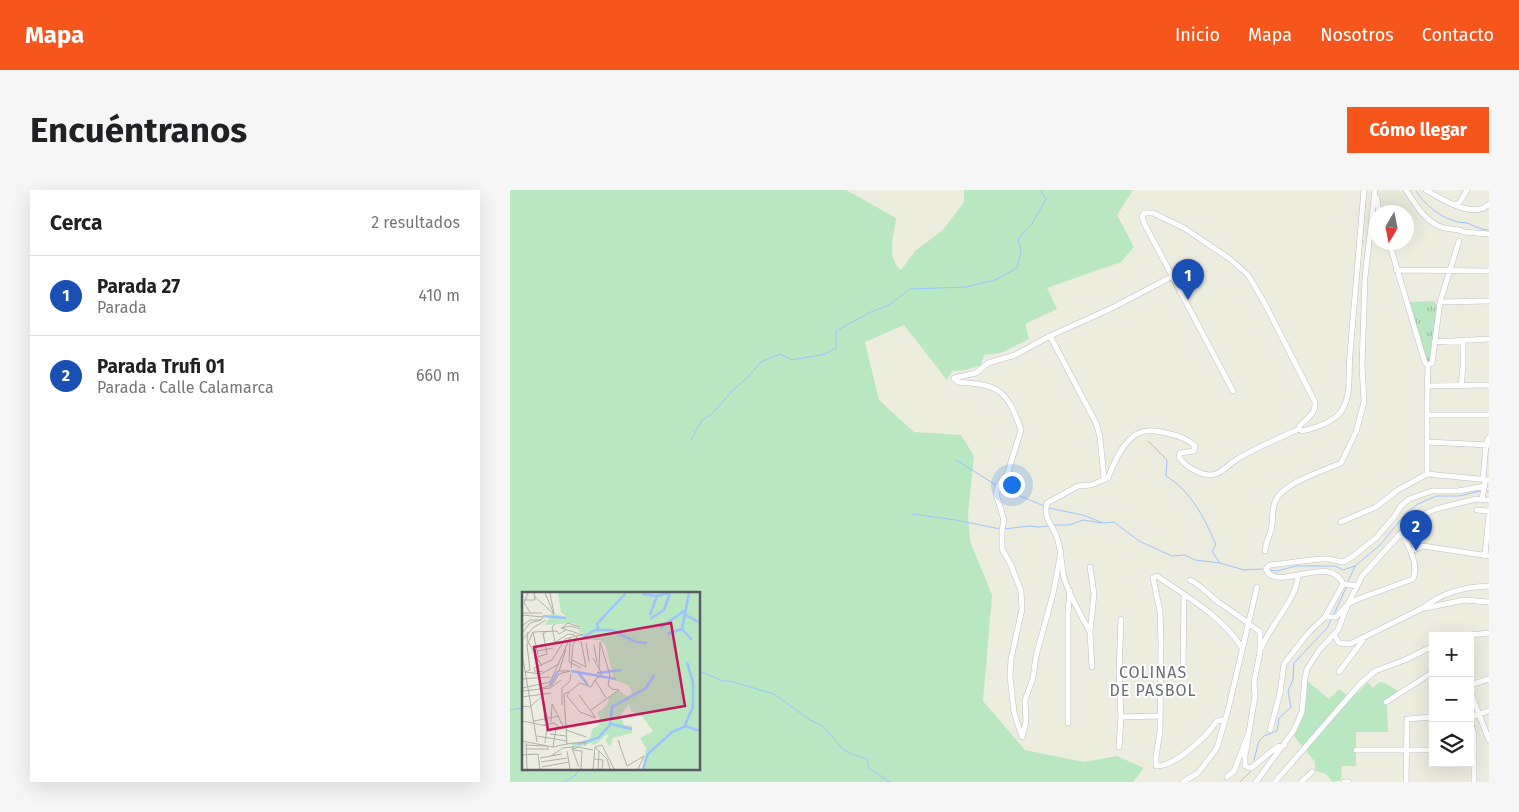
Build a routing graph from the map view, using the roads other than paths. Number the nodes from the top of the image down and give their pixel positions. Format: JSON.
{"nodes":[{"id":1,"x":1364,"y":190,"type":"edge"},
{"id":2,"x":1406,"y":190,"type":"edge"},
{"id":3,"x":1426,"y":190,"type":"edge"},
{"id":4,"x":1467,"y":190,"type":"edge"},
{"id":5,"x":1375,"y":191,"type":"edge"},
{"id":6,"x":1435,"y":192,"type":"edge"},
{"id":7,"x":1489,"y":204,"type":"edge"},
{"id":8,"x":1378,"y":205,"type":"edge"},
{"id":9,"x":1456,"y":205,"type":"junction"},
{"id":10,"x":1489,"y":234,"type":"edge"},
{"id":11,"x":1459,"y":241,"type":"dead end"},
{"id":12,"x":1391,"y":250,"type":"edge"},
{"id":13,"x":1396,"y":270,"type":"junction"},
{"id":14,"x":1450,"y":270,"type":"junction"},
{"id":15,"x":1489,"y":271,"type":"edge"},
{"id":16,"x":1172,"y":276,"type":"junction"},
{"id":17,"x":1489,"y":301,"type":"edge"},
{"id":18,"x":1440,"y":302,"type":"junction"},
{"id":19,"x":1050,"y":336,"type":"junction"},
{"id":20,"x":1489,"y":340,"type":"edge"},
{"id":21,"x":1463,"y":341,"type":"junction"},
{"id":22,"x":1434,"y":342,"type":"junction"},
{"id":23,"x":1428,"y":365,"type":"junction"},
{"id":24,"x":1489,"y":385,"type":"edge"},
{"id":25,"x":1428,"y":386,"type":"junction"},
{"id":26,"x":1461,"y":386,"type":"junction"},
{"id":27,"x":1232,"y":391,"type":"dead end"},
{"id":28,"x":1427,"y":415,"type":"junction"},
{"id":29,"x":1489,"y":415,"type":"edge"},
{"id":30,"x":1299,"y":429,"type":"junction"},
{"id":31,"x":1489,"y":437,"type":"edge"},
{"id":32,"x":1427,"y":442,"type":"junction"},
{"id":33,"x":1488,"y":444,"type":"edge"},
{"id":34,"x":1427,"y":474,"type":"junction"},
{"id":35,"x":1106,"y":479,"type":"junction"},
{"id":36,"x":1486,"y":481,"type":"edge"},
{"id":37,"x":1482,"y":499,"type":"junction"},
{"id":38,"x":1489,"y":500,"type":"edge"},
{"id":39,"x":1477,"y":510,"type":"dead end"},
{"id":40,"x":1489,"y":513,"type":"edge"},
{"id":41,"x":1340,"y":522,"type":"dead end"},
{"id":42,"x":1401,"y":533,"type":"junction"},
{"id":43,"x":1265,"y":551,"type":"dead end"},
{"id":44,"x":1411,"y":551,"type":"junction"},
{"id":45,"x":1061,"y":552,"type":"junction"},
{"id":46,"x":1487,"y":556,"type":"edge"},
{"id":47,"x":1090,"y":567,"type":"dead end"},
{"id":48,"x":1298,"y":575,"type":"junction"},
{"id":49,"x":1190,"y":580,"type":"dead end"},
{"id":50,"x":1343,"y":584,"type":"junction"},
{"id":51,"x":1356,"y":586,"type":"junction"},
{"id":52,"x":1489,"y":586,"type":"edge"},
{"id":53,"x":1257,"y":587,"type":"dead end"},
{"id":54,"x":1070,"y":591,"type":"junction"},
{"id":55,"x":1184,"y":595,"type":"junction"},
{"id":56,"x":1489,"y":602,"type":"edge"},
{"id":57,"x":1348,"y":604,"type":"junction"},
{"id":58,"x":1423,"y":608,"type":"junction"},
{"id":59,"x":1325,"y":617,"type":"junction"},
{"id":60,"x":1121,"y":619,"type":"dead end"},
{"id":61,"x":1248,"y":622,"type":"junction"},
{"id":62,"x":1090,"y":632,"type":"junction"},
{"id":63,"x":1489,"y":633,"type":"edge"},
{"id":64,"x":1334,"y":635,"type":"junction"},
{"id":65,"x":1474,"y":635,"type":"edge"},
{"id":66,"x":1364,"y":638,"type":"junction"},
{"id":67,"x":1242,"y":648,"type":"junction"},
{"id":68,"x":1429,"y":648,"type":"edge"},
{"id":69,"x":1260,"y":652,"type":"junction"},
{"id":70,"x":1092,"y":667,"type":"dead end"},
{"id":71,"x":1183,"y":669,"type":"dead end"},
{"id":72,"x":1339,"y":672,"type":"dead end"},
{"id":73,"x":1429,"y":675,"type":"edge"},
{"id":74,"x":1489,"y":680,"type":"edge"},
{"id":75,"x":1474,"y":684,"type":"edge"},
{"id":76,"x":1386,"y":702,"type":"dead end"},
{"id":77,"x":1474,"y":702,"type":"edge"},
{"id":78,"x":1489,"y":711,"type":"edge"},
{"id":79,"x":1479,"y":715,"type":"junction"},
{"id":80,"x":1160,"y":716,"type":"junction"},
{"id":81,"x":1474,"y":716,"type":"edge"},
{"id":82,"x":1121,"y":717,"type":"junction"},
{"id":83,"x":1429,"y":717,"type":"edge"},
{"id":84,"x":1224,"y":720,"type":"junction"},
{"id":85,"x":1068,"y":723,"type":"dead end"},
{"id":86,"x":1270,"y":730,"type":"dead end"},
{"id":87,"x":1250,"y":732,"type":"junction"},
{"id":88,"x":1489,"y":740,"type":"edge"},
{"id":89,"x":1285,"y":745,"type":"junction"},
{"id":90,"x":1119,"y":747,"type":"dead end"},
{"id":91,"x":1356,"y":750,"type":"dead end"},
{"id":92,"x":1407,"y":750,"type":"junction"},
{"id":93,"x":1429,"y":750,"type":"edge"},
{"id":94,"x":1473,"y":767,"type":"edge"},
{"id":95,"x":1312,"y":772,"type":"dead end"},
{"id":96,"x":1226,"y":778,"type":"dead end"},
{"id":97,"x":1183,"y":782,"type":"edge"},
{"id":98,"x":1256,"y":782,"type":"edge"},
{"id":99,"x":1275,"y":782,"type":"edge"},
{"id":100,"x":1301,"y":782,"type":"edge"},
{"id":101,"x":1344,"y":782,"type":"edge"},
{"id":102,"x":1349,"y":782,"type":"edge"},
{"id":103,"x":1406,"y":782,"type":"edge"},
{"id":104,"x":1474,"y":782,"type":"edge"}],
"edges":[{"from":1,"to":30,"type":"street"},
{"from":2,"to":10,"type":"street"},
{"from":3,"to":6,"type":"street"},
{"from":4,"to":9,"type":"street"},
{"from":5,"to":8,"type":"street"},
{"from":5,"to":43,"type":"street"},
{"from":6,"to":9,"type":"street"},
{"from":7,"to":9,"type":"street"},
{"from":11,"to":14,"type":"street"},
{"from":12,"to":13,"type":"street"},
{"from":13,"to":14,"type":"street"},
{"from":13,"to":23,"type":"street"},
{"from":14,"to":15,"type":"street"},
{"from":14,"to":18,"type":"street"},
{"from":16,"to":19,"type":"street"},
{"from":16,"to":27,"type":"street"},
{"from":16,"to":30,"type":"street"},
{"from":17,"to":18,"type":"street"},
{"from":18,"to":22,"type":"street"},
{"from":19,"to":35,"type":"street"},
{"from":19,"to":45,"type":"street"},
{"from":20,"to":21,"type":"street"},
{"from":21,"to":22,"type":"street"},
{"from":21,"to":26,"type":"street"},
{"from":22,"to":23,"type":"street"},
{"from":23,"to":25,"type":"street"},
{"from":24,"to":26,"type":"street"},
{"from":25,"to":26,"type":"street"},
{"from":25,"to":28,"type":"street"},
{"from":28,"to":29,"type":"street"},
{"from":28,"to":32,"type":"street"},
{"from":30,"to":35,"type":"street"},
{"from":31,"to":33,"type":"street"},
{"from":32,"to":33,"type":"street"},
{"from":32,"to":34,"type":"street"},
{"from":33,"to":36,"type":"street"},
{"from":34,"to":36,"type":"street"},
{"from":34,"to":41,"type":"street"},
{"from":35,"to":45,"type":"street"},
{"from":36,"to":37,"type":"street"},
{"from":36,"to":48,"type":"street"},
{"from":37,"to":38,"type":"street"},
{"from":37,"to":42,"type":"street"},
{"from":39,"to":40,"type":"street"},
{"from":40,"to":46,"type":"street"},
{"from":42,"to":44,"type":"street"},
{"from":42,"to":51,"type":"street"},
{"from":44,"to":46,"type":"street"},
{"from":44,"to":57,"type":"street"},
{"from":45,"to":54,"type":"street"},
{"from":47,"to":62,"type":"street"},
{"from":48,"to":50,"type":"street"},
{"from":48,"to":69,"type":"street"},
{"from":49,"to":61,"type":"street"},
{"from":50,"to":51,"type":"street"},
{"from":50,"to":59,"type":"street"},
{"from":51,"to":57,"type":"street"},
{"from":52,"to":58,"type":"street"},
{"from":53,"to":61,"type":"street"},
{"from":54,"to":62,"type":"street"},
{"from":54,"to":85,"type":"street"},
{"from":55,"to":67,"type":"street"},
{"from":55,"to":71,"type":"street"},
{"from":55,"to":80,"type":"street"},
{"from":56,"to":58,"type":"street"},
{"from":57,"to":59,"type":"street"},
{"from":57,"to":64,"type":"street"},
{"from":58,"to":66,"type":"street"},
{"from":59,"to":86,"type":"street"},
{"from":60,"to":82,"type":"street"},
{"from":61,"to":67,"type":"street"},
{"from":61,"to":69,"type":"street"},
{"from":62,"to":70,"type":"street"},
{"from":63,"to":65,"type":"street"},
{"from":64,"to":66,"type":"street"},
{"from":64,"to":89,"type":"street"},
{"from":66,"to":72,"type":"street"},
{"from":67,"to":84,"type":"street"},
{"from":68,"to":99,"type":"street"},
{"from":69,"to":87,"type":"street"},
{"from":73,"to":76,"type":"street"},
{"from":74,"to":75,"type":"street"},
{"from":77,"to":79,"type":"street"},
{"from":78,"to":79,"type":"street"},
{"from":79,"to":81,"type":"street"},
{"from":79,"to":88,"type":"street"},
{"from":80,"to":82,"type":"street"},
{"from":80,"to":84,"type":"street"},
{"from":82,"to":90,"type":"street"},
{"from":83,"to":92,"type":"street"},
{"from":84,"to":97,"type":"street"},
{"from":87,"to":89,"type":"street"},
{"from":87,"to":96,"type":"street"},
{"from":89,"to":98,"type":"street"},
{"from":91,"to":92,"type":"street"},
{"from":92,"to":93,"type":"street"},
{"from":92,"to":103,"type":"street"},
{"from":94,"to":104,"type":"street"},
{"from":95,"to":100,"type":"street"},
{"from":101,"to":102,"type":"street"}]}
